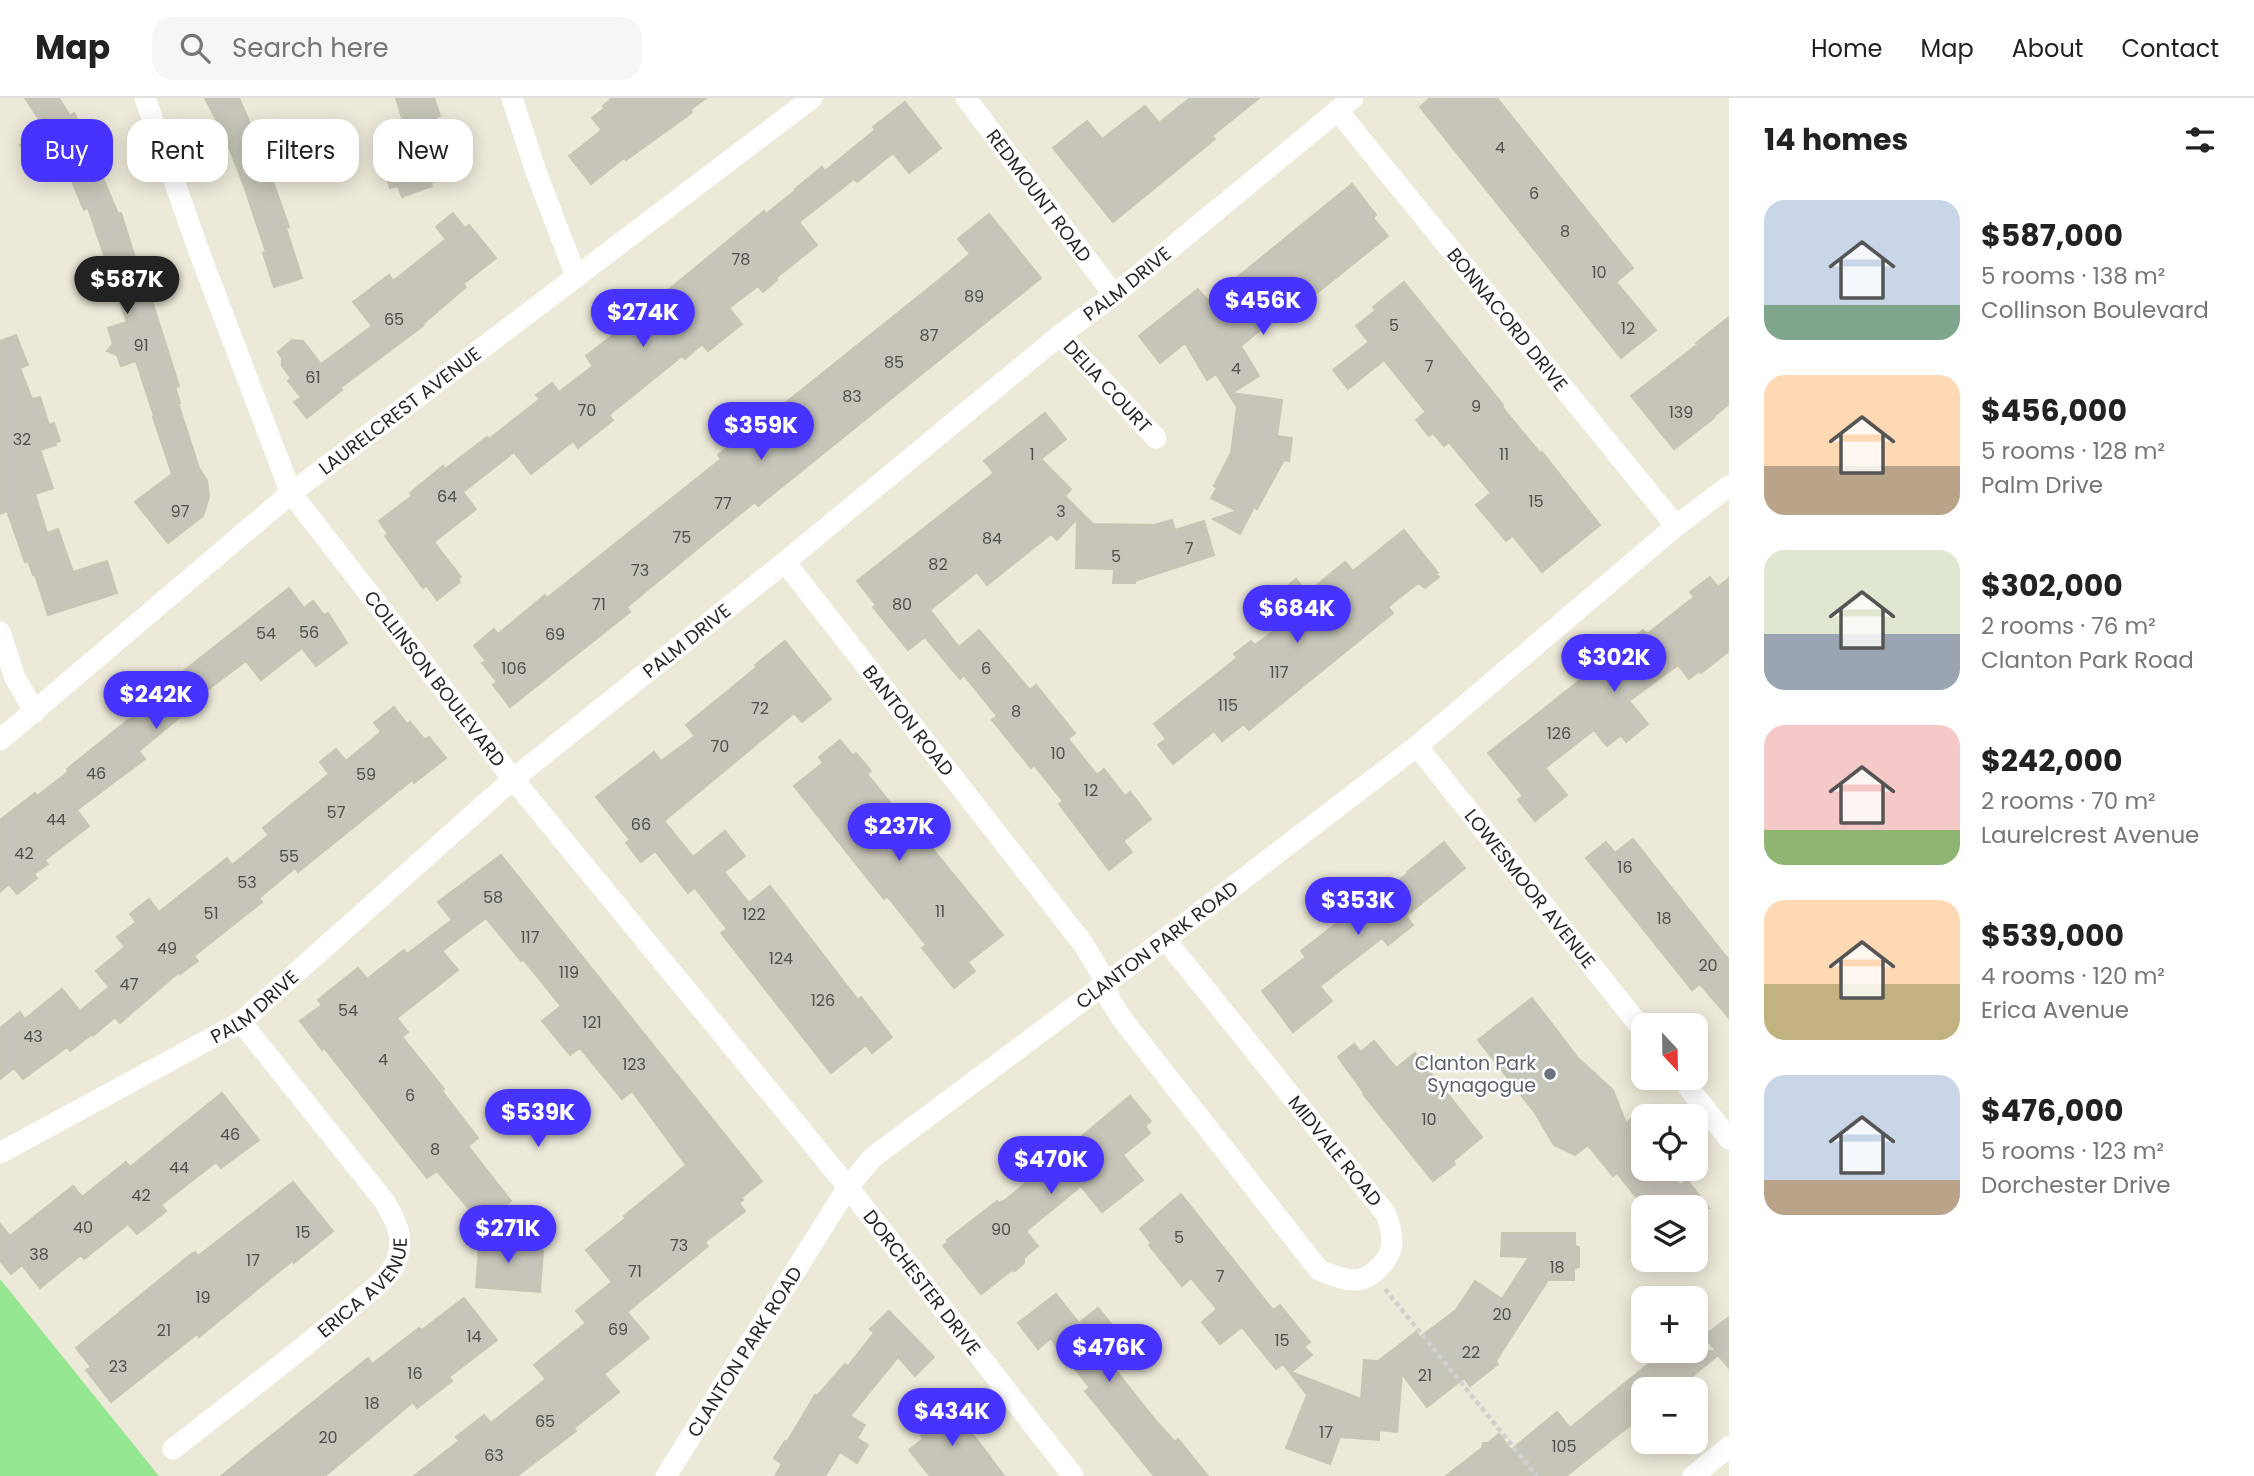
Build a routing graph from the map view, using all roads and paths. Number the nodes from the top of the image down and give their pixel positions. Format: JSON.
{"nodes":[{"id":1,"x":145,"y":98,"type":"edge"},
{"id":2,"x":512,"y":98,"type":"edge"},
{"id":3,"x":811,"y":98,"type":"edge"},
{"id":4,"x":967,"y":98,"type":"edge"},
{"id":5,"x":1345,"y":104,"type":"edge"},
{"id":6,"x":576,"y":276,"type":"junction"},
{"id":7,"x":1114,"y":295,"type":"junction"},
{"id":8,"x":1060,"y":335,"type":"junction"},
{"id":9,"x":1156,"y":438,"type":"dead end"},
{"id":10,"x":1727,"y":492,"type":"edge"},
{"id":11,"x":291,"y":494,"type":"junction"},
{"id":12,"x":1676,"y":526,"type":"junction"},
{"id":13,"x":785,"y":562,"type":"junction"},
{"id":14,"x":0,"y":632,"type":"edge"},
{"id":15,"x":35,"y":712,"type":"junction"},
{"id":16,"x":0,"y":740,"type":"edge"},
{"id":17,"x":1417,"y":746,"type":"junction"},
{"id":18,"x":513,"y":779,"type":"junction"},
{"id":19,"x":1165,"y":939,"type":"junction"},
{"id":20,"x":1106,"y":982,"type":"junction"},
{"id":21,"x":1631,"y":1015,"type":"edge"},
{"id":22,"x":241,"y":1022,"type":"junction"},
{"id":23,"x":1690,"y":1090,"type":"edge"},
{"id":24,"x":1729,"y":1139,"type":"edge"},
{"id":25,"x":0,"y":1153,"type":"edge"},
{"id":26,"x":848,"y":1187,"type":"junction"},
{"id":27,"x":1373,"y":1274,"type":"junction"},
{"id":28,"x":1729,"y":1447,"type":"edge"},
{"id":29,"x":173,"y":1449,"type":"dead end"},
{"id":30,"x":1701,"y":1474,"type":"edge"},
{"id":31,"x":666,"y":1476,"type":"edge"},
{"id":32,"x":1073,"y":1476,"type":"edge"},
{"id":33,"x":1537,"y":1476,"type":"edge"}],
"edges":[{"from":1,"to":11,"type":"street","name":"COLLINSON BOULEVARD"},
{"from":2,"to":6,"type":"street"},
{"from":3,"to":6,"type":"street","name":"LAURELCREST AVENUE"},
{"from":4,"to":7,"type":"street","name":"REDMOUNT ROAD"},
{"from":5,"to":7,"type":"street","name":"PALM DRIVE"},
{"from":5,"to":12,"type":"street","name":"BONNACORD DRIVE"},
{"from":6,"to":11,"type":"street","name":"LAURELCREST AVENUE"},
{"from":7,"to":8,"type":"street","name":"PALM DRIVE"},
{"from":8,"to":9,"type":"street","name":"DELIA COURT"},
{"from":8,"to":13,"type":"street","name":"PALM DRIVE"},
{"from":10,"to":12,"type":"street","name":"CLANTON PARK ROAD"},
{"from":11,"to":15,"type":"street","name":"LAURELCREST AVENUE"},
{"from":11,"to":18,"type":"street","name":"COLLINSON BOULEVARD"},
{"from":12,"to":17,"type":"street","name":"CLANTON PARK ROAD"},
{"from":13,"to":18,"type":"street","name":"PALM DRIVE"},
{"from":13,"to":20,"type":"street","name":"BANTON ROAD"},
{"from":14,"to":15,"type":"street"},
{"from":15,"to":16,"type":"street","name":"LAURELCREST AVENUE"},
{"from":17,"to":19,"type":"street","name":"CLANTON PARK ROAD"},
{"from":17,"to":21,"type":"street","name":"LOWESMOOR AVENUE"},
{"from":18,"to":22,"type":"street","name":"PALM DRIVE"},
{"from":18,"to":26,"type":"street","name":"COLLINSON BOULEVARD"},
{"from":19,"to":20,"type":"street","name":"CLANTON PARK ROAD"},
{"from":19,"to":27,"type":"street","name":"MIDVALE ROAD"},
{"from":20,"to":26,"type":"street","name":"CLANTON PARK ROAD"},
{"from":20,"to":27,"type":"street"},
{"from":22,"to":25,"type":"street","name":"PALM DRIVE"},
{"from":22,"to":29,"type":"street","name":"ERICA AVENUE"},
{"from":23,"to":24,"type":"street"},
{"from":26,"to":31,"type":"street","name":"CLANTON PARK ROAD"},
{"from":26,"to":32,"type":"street","name":"DORCHESTER DRIVE"},
{"from":27,"to":33,"type":"path"},
{"from":28,"to":30,"type":"street"}]}
